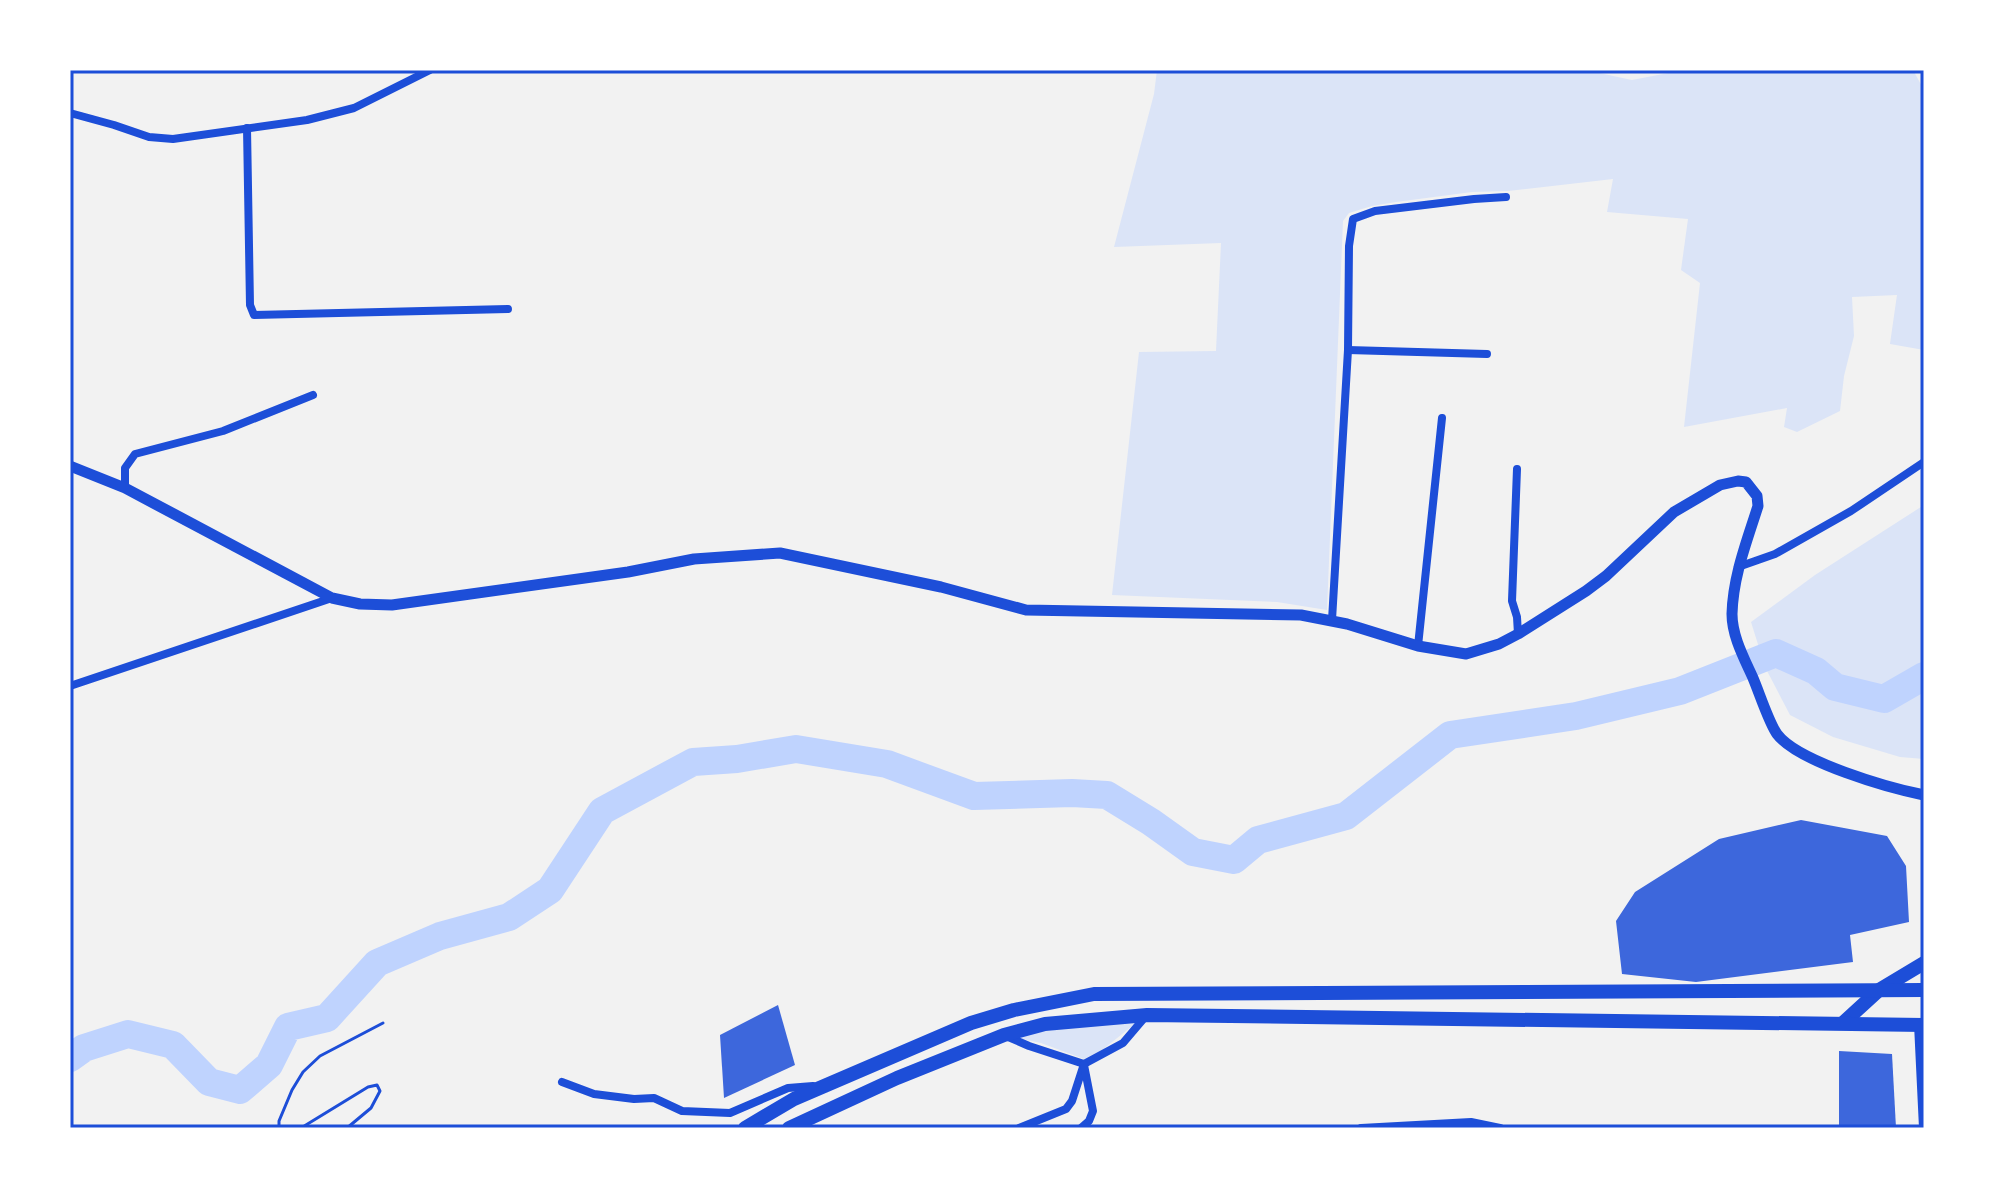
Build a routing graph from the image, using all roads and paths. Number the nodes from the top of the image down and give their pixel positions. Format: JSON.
{"nodes":[{"id":1,"x":430,"y":70,"type":"edge"},
{"id":2,"x":70,"y":113,"type":"edge"},
{"id":3,"x":247,"y":128,"type":"junction"},
{"id":4,"x":1506,"y":197,"type":"dead end"},
{"id":5,"x":508,"y":309,"type":"dead end"},
{"id":6,"x":1348,"y":350,"type":"junction"},
{"id":7,"x":1487,"y":354,"type":"dead end"},
{"id":8,"x":313,"y":395,"type":"dead end"},
{"id":9,"x":1442,"y":418,"type":"dead end"},
{"id":10,"x":1924,"y":462,"type":"edge"},
{"id":11,"x":70,"y":466,"type":"edge"},
{"id":12,"x":1517,"y":469,"type":"dead end"},
{"id":13,"x":125,"y":488,"type":"junction"},
{"id":14,"x":1738,"y":567,"type":"junction"},
{"id":15,"x":332,"y":598,"type":"junction"},
{"id":16,"x":1332,"y":620,"type":"junction"},
{"id":17,"x":1518,"y":634,"type":"junction"},
{"id":18,"x":1418,"y":646,"type":"junction"},
{"id":19,"x":70,"y":686,"type":"edge"},
{"id":20,"x":1924,"y":795,"type":"edge"},
{"id":21,"x":1924,"y":963,"type":"edge"},
{"id":22,"x":1879,"y":990,"type":"junction"},
{"id":23,"x":1924,"y":990,"type":"edge"},
{"id":24,"x":1147,"y":1015,"type":"junction"},
{"id":25,"x":383,"y":1023,"type":"dead end"},
{"id":26,"x":1843,"y":1023,"type":"junction"},
{"id":27,"x":1921,"y":1024,"type":"edge"},
{"id":28,"x":1004,"y":1035,"type":"junction"},
{"id":29,"x":1084,"y":1064,"type":"junction"},
{"id":30,"x":562,"y":1082,"type":"dead end"},
{"id":31,"x":826,"y":1085,"type":"junction"},
{"id":32,"x":279,"y":1128,"type":"edge"},
{"id":33,"x":301,"y":1128,"type":"edge"},
{"id":34,"x":347,"y":1128,"type":"edge"},
{"id":35,"x":745,"y":1128,"type":"edge"},
{"id":36,"x":789,"y":1128,"type":"edge"},
{"id":37,"x":1019,"y":1128,"type":"edge"},
{"id":38,"x":1081,"y":1128,"type":"edge"},
{"id":39,"x":1361,"y":1128,"type":"edge"},
{"id":40,"x":1500,"y":1128,"type":"edge"},
{"id":41,"x":1923,"y":1128,"type":"edge"}],
"edges":[{"from":1,"to":3,"type":"street"},
{"from":2,"to":3,"type":"street"},
{"from":3,"to":5,"type":"street"},
{"from":4,"to":6,"type":"street"},
{"from":6,"to":7,"type":"street"},
{"from":6,"to":16,"type":"street"},
{"from":8,"to":13,"type":"street"},
{"from":9,"to":18,"type":"street"},
{"from":10,"to":14,"type":"street"},
{"from":11,"to":13,"type":"street"},
{"from":12,"to":17,"type":"street"},
{"from":13,"to":15,"type":"street"},
{"from":14,"to":17,"type":"street"},
{"from":14,"to":20,"type":"street"},
{"from":15,"to":16,"type":"street"},
{"from":15,"to":19,"type":"street"},
{"from":16,"to":18,"type":"street"},
{"from":17,"to":18,"type":"street"},
{"from":21,"to":22,"type":"main road"},
{"from":22,"to":23,"type":"main road"},
{"from":22,"to":26,"type":"main road"},
{"from":22,"to":31,"type":"main road"},
{"from":24,"to":26,"type":"main road"},
{"from":24,"to":28,"type":"main road"},
{"from":24,"to":29,"type":"street"},
{"from":25,"to":32,"type":"path"},
{"from":26,"to":27,"type":"main road"},
{"from":27,"to":41,"type":"street"},
{"from":28,"to":29,"type":"street"},
{"from":28,"to":36,"type":"main road"},
{"from":29,"to":37,"type":"street"},
{"from":29,"to":38,"type":"street"},
{"from":30,"to":31,"type":"street"},
{"from":31,"to":35,"type":"main road"},
{"from":33,"to":34,"type":"path"},
{"from":39,"to":40,"type":"street"}]}
